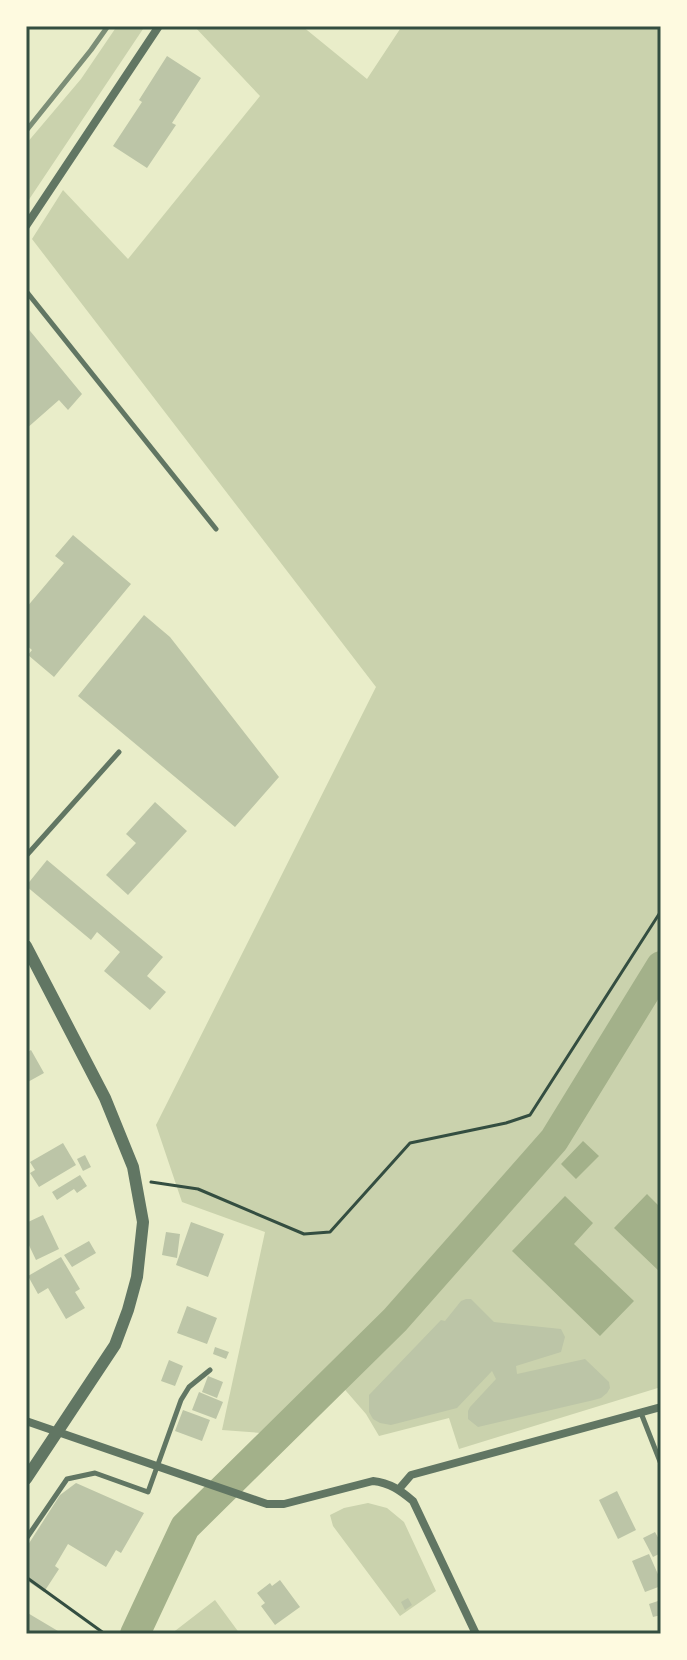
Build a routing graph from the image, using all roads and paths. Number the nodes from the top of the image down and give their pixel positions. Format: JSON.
{"nodes":[{"id":1,"x":159,"y":26,"type":"edge"},
{"id":2,"x":26,"y":226,"type":"edge"},
{"id":3,"x":26,"y":291,"type":"edge"},
{"id":4,"x":216,"y":529,"type":"dead end"},
{"id":5,"x":119,"y":752,"type":"dead end"},
{"id":6,"x":26,"y":856,"type":"edge"},
{"id":7,"x":661,"y":911,"type":"edge"},
{"id":8,"x":26,"y":946,"type":"edge"},
{"id":9,"x":136,"y":1179,"type":"junction"},
{"id":10,"x":210,"y":1370,"type":"dead end"},
{"id":11,"x":661,"y":1407,"type":"edge"},
{"id":12,"x":640,"y":1412,"type":"junction"},
{"id":13,"x":26,"y":1421,"type":"edge"},
{"id":14,"x":58,"y":1432,"type":"junction"},
{"id":15,"x":658,"y":1450,"type":"edge"},
{"id":16,"x":661,"y":1464,"type":"edge"},
{"id":17,"x":158,"y":1466,"type":"junction"},
{"id":18,"x":26,"y":1479,"type":"edge"},
{"id":19,"x":399,"y":1489,"type":"junction"},
{"id":20,"x":26,"y":1539,"type":"edge"},
{"id":21,"x":26,"y":1577,"type":"edge"},
{"id":22,"x":105,"y":1634,"type":"edge"},
{"id":23,"x":476,"y":1634,"type":"edge"}],
"edges":[{"from":1,"to":2,"type":"street"},
{"from":3,"to":4,"type":"lane"},
{"from":5,"to":6,"type":"lane"},
{"from":7,"to":9,"type":"path"},
{"from":8,"to":9,"type":"street"},
{"from":9,"to":14,"type":"street"},
{"from":10,"to":17,"type":"lane"},
{"from":11,"to":12,"type":"street"},
{"from":12,"to":15,"type":"lane"},
{"from":12,"to":19,"type":"street"},
{"from":13,"to":14,"type":"street"},
{"from":14,"to":17,"type":"street"},
{"from":14,"to":18,"type":"street"},
{"from":15,"to":16,"type":"lane"},
{"from":17,"to":19,"type":"street"},
{"from":17,"to":20,"type":"lane"},
{"from":19,"to":23,"type":"street"},
{"from":21,"to":22,"type":"path"}]}
